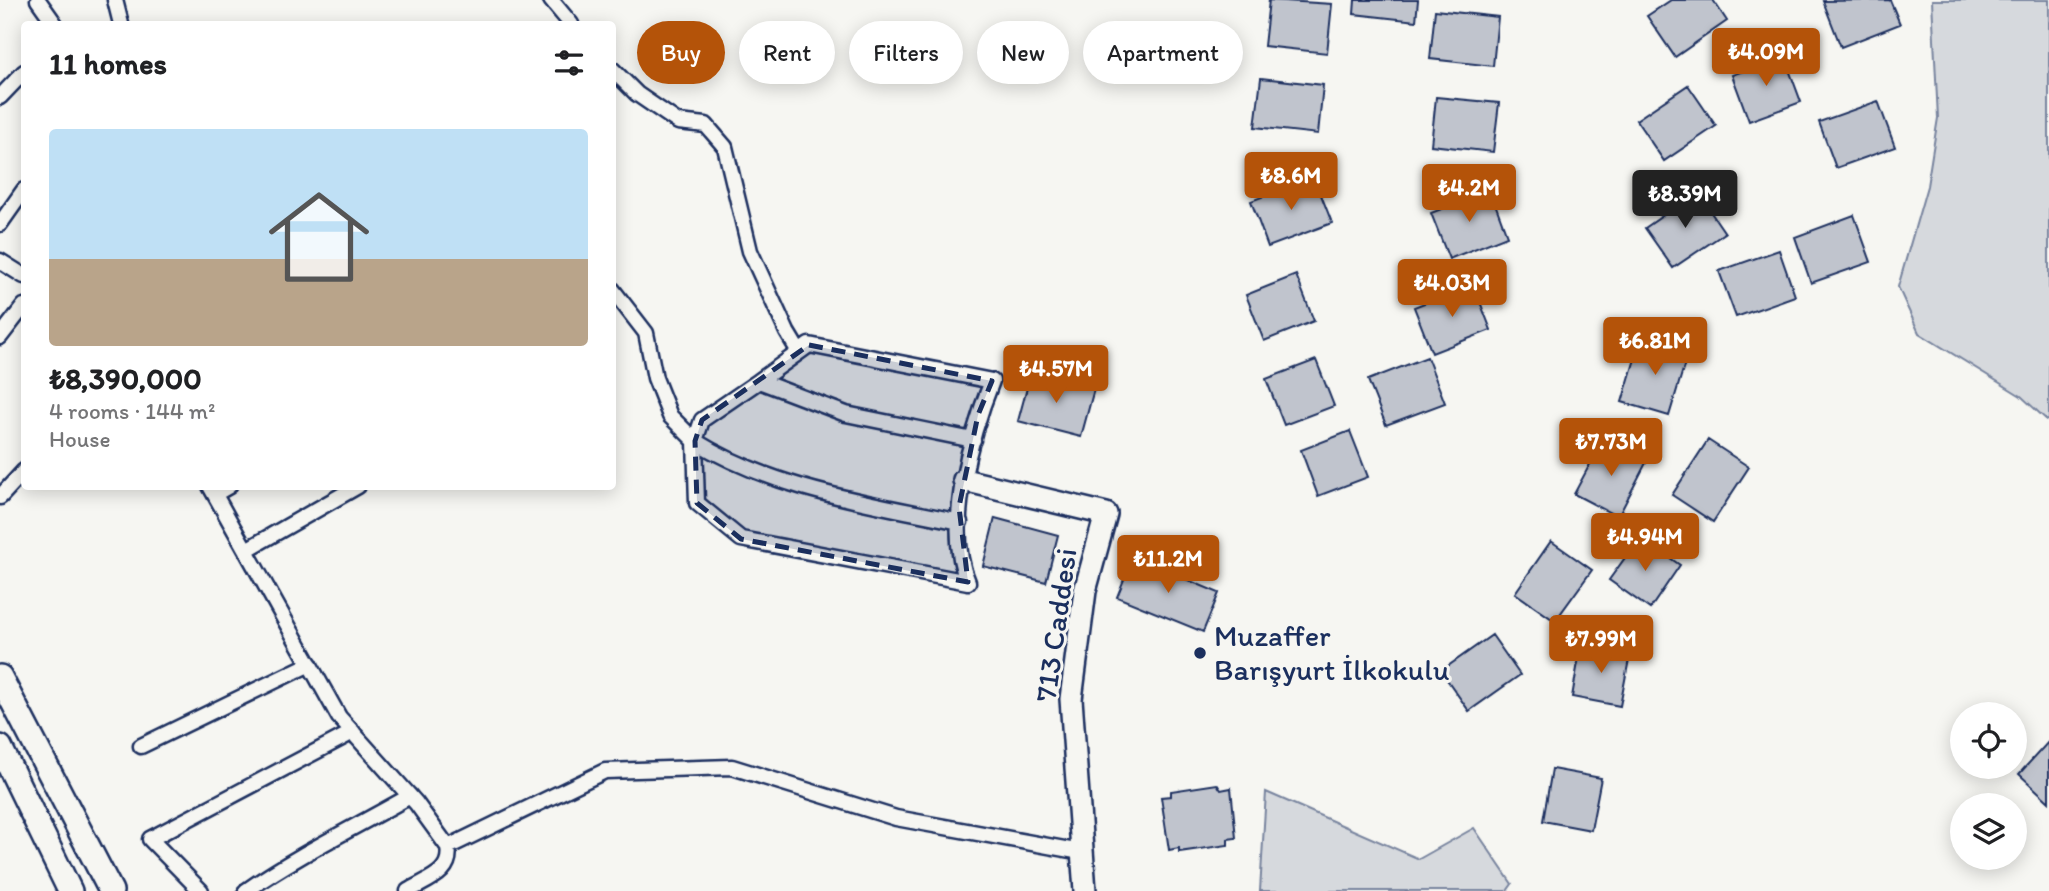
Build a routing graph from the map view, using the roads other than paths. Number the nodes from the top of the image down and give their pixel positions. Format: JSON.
{"nodes":[{"id":1,"x":38,"y":0,"type":"edge"},
{"id":2,"x":115,"y":0,"type":"edge"},
{"id":3,"x":551,"y":0,"type":"edge"},
{"id":4,"x":53,"y":21,"type":"edge"},
{"id":5,"x":120,"y":21,"type":"edge"},
{"id":6,"x":568,"y":21,"type":"edge"},
{"id":7,"x":616,"y":73,"type":"edge"},
{"id":8,"x":21,"y":75,"type":"edge"},
{"id":9,"x":0,"y":97,"type":"edge"},
{"id":10,"x":21,"y":194,"type":"edge"},
{"id":11,"x":0,"y":223,"type":"edge"},
{"id":12,"x":0,"y":261,"type":"edge"},
{"id":13,"x":21,"y":274,"type":"edge"},
{"id":14,"x":616,"y":294,"type":"edge"},
{"id":15,"x":21,"y":310,"type":"edge"},
{"id":16,"x":0,"y":337,"type":"edge"},
{"id":17,"x":799,"y":352,"type":"junction"},
{"id":18,"x":759,"y":381,"type":"junction"},
{"id":19,"x":973,"y":440,"type":"junction"},
{"id":20,"x":695,"y":441,"type":"junction"},
{"id":21,"x":21,"y":474,"type":"edge"},
{"id":22,"x":964,"y":480,"type":"junction"},
{"id":23,"x":351,"y":490,"type":"edge"},
{"id":24,"x":212,"y":491,"type":"edge"},
{"id":25,"x":0,"y":497,"type":"edge"},
{"id":26,"x":960,"y":522,"type":"junction"},
{"id":27,"x":246,"y":550,"type":"junction"},
{"id":28,"x":310,"y":664,"type":"junction"},
{"id":29,"x":0,"y":677,"type":"edge"},
{"id":30,"x":353,"y":732,"type":"junction"},
{"id":31,"x":141,"y":746,"type":"dead end"},
{"id":32,"x":0,"y":747,"type":"edge"},
{"id":33,"x":410,"y":796,"type":"junction"},
{"id":34,"x":448,"y":847,"type":"junction"},
{"id":35,"x":1081,"y":852,"type":"junction"},
{"id":36,"x":70,"y":891,"type":"edge"},
{"id":37,"x":111,"y":891,"type":"edge"},
{"id":38,"x":201,"y":891,"type":"edge"},
{"id":39,"x":246,"y":891,"type":"edge"},
{"id":40,"x":408,"y":891,"type":"edge"},
{"id":41,"x":1085,"y":891,"type":"edge"}],
"edges":[{"from":1,"to":4,"type":"street"},
{"from":2,"to":5,"type":"street"},
{"from":3,"to":6,"type":"street"},
{"from":7,"to":17,"type":"street"},
{"from":8,"to":9,"type":"street"},
{"from":10,"to":11,"type":"street"},
{"from":12,"to":13,"type":"street"},
{"from":14,"to":20,"type":"street"},
{"from":15,"to":16,"type":"street"},
{"from":17,"to":18,"type":"street"},
{"from":17,"to":19,"type":"street"},
{"from":18,"to":19,"type":"street"},
{"from":18,"to":20,"type":"street"},
{"from":19,"to":22,"type":"street"},
{"from":20,"to":26,"type":"street"},
{"from":20,"to":26,"type":"street"},
{"from":21,"to":25,"type":"street"},
{"from":22,"to":26,"type":"street"},
{"from":22,"to":35,"type":"street","name":"713 Caddesi"},
{"from":23,"to":27,"type":"street"},
{"from":24,"to":27,"type":"street"},
{"from":27,"to":28,"type":"street"},
{"from":28,"to":30,"type":"street"},
{"from":28,"to":31,"type":"street"},
{"from":29,"to":37,"type":"main road"},
{"from":30,"to":33,"type":"street"},
{"from":30,"to":38,"type":"street"},
{"from":32,"to":36,"type":"main road"},
{"from":33,"to":34,"type":"street"},
{"from":33,"to":39,"type":"street"},
{"from":34,"to":35,"type":"street"},
{"from":34,"to":40,"type":"street"},
{"from":35,"to":41,"type":"street","name":"713 Caddesi"}]}
